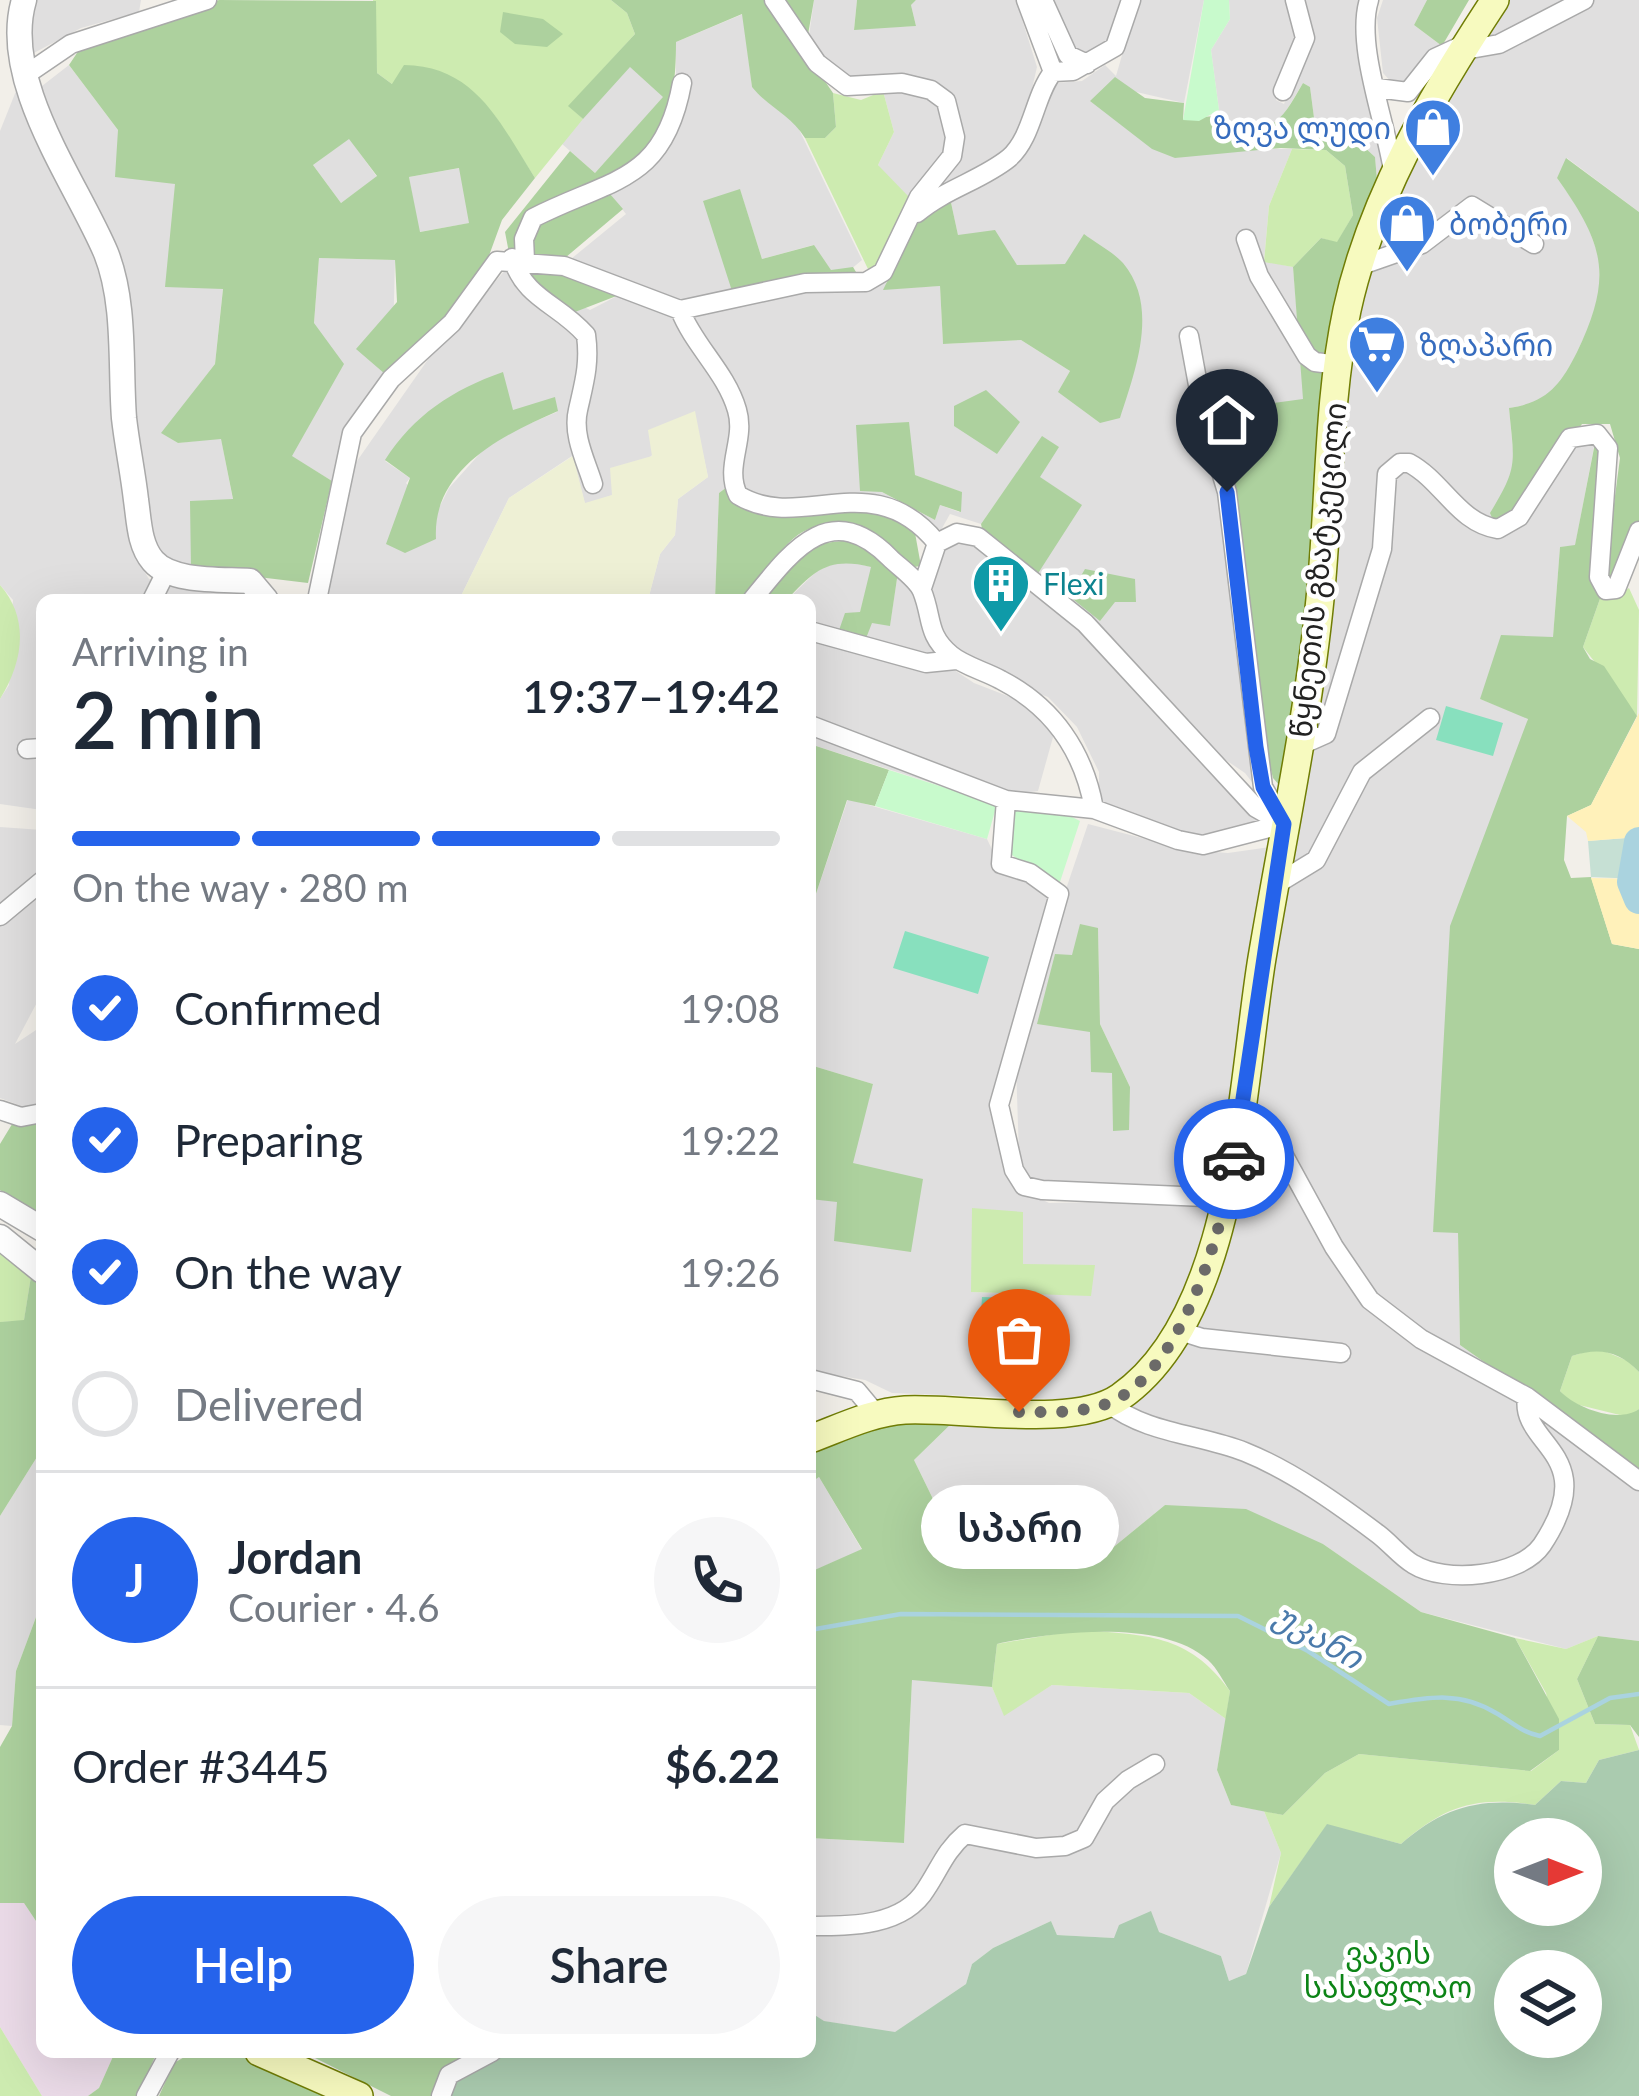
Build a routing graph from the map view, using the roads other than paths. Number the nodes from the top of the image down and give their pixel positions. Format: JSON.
{"nodes":[{"id":1,"x":24,"y":0,"type":"edge"},
{"id":2,"x":207,"y":0,"type":"edge"},
{"id":3,"x":775,"y":0,"type":"edge"},
{"id":4,"x":1026,"y":0,"type":"edge"},
{"id":5,"x":1042,"y":0,"type":"edge"},
{"id":6,"x":1131,"y":0,"type":"edge"},
{"id":7,"x":1295,"y":0,"type":"edge"},
{"id":8,"x":1369,"y":0,"type":"edge"},
{"id":9,"x":1495,"y":0,"type":"edge"},
{"id":10,"x":1584,"y":0,"type":"edge"},
{"id":11,"x":1461,"y":48,"type":"junction"},
{"id":12,"x":1087,"y":64,"type":"junction"},
{"id":13,"x":1053,"y":72,"type":"junction"},
{"id":14,"x":24,"y":76,"type":"junction"},
{"id":15,"x":682,"y":83,"type":"dead end"},
{"id":16,"x":1377,"y":88,"type":"junction"},
{"id":17,"x":1283,"y":91,"type":"dead end"},
{"id":18,"x":1394,"y":178,"type":"junction"},
{"id":19,"x":908,"y":221,"type":"junction"},
{"id":20,"x":1246,"y":239,"type":"dead end"},
{"id":21,"x":1534,"y":244,"type":"dead end"},
{"id":22,"x":519,"y":259,"type":"junction"},
{"id":23,"x":1359,"y":266,"type":"junction"},
{"id":24,"x":680,"y":310,"type":"junction"},
{"id":25,"x":1189,"y":336,"type":"dead end"},
{"id":26,"x":1339,"y":364,"type":"junction"},
{"id":27,"x":593,"y":484,"type":"dead end"},
{"id":28,"x":1639,"y":531,"type":"edge"},
{"id":29,"x":937,"y":542,"type":"junction"},
{"id":30,"x":166,"y":572,"type":"junction"},
{"id":31,"x":922,"y":588,"type":"junction"},
{"id":32,"x":155,"y":594,"type":"edge"},
{"id":33,"x":261,"y":594,"type":"edge"},
{"id":34,"x":318,"y":594,"type":"edge"},
{"id":35,"x":757,"y":594,"type":"edge"},
{"id":36,"x":816,"y":633,"type":"edge"},
{"id":37,"x":956,"y":660,"type":"junction"},
{"id":38,"x":1430,"y":718,"type":"dead end"},
{"id":39,"x":816,"y":727,"type":"edge"},
{"id":40,"x":1299,"y":746,"type":"junction"},
{"id":41,"x":1006,"y":800,"type":"junction"},
{"id":42,"x":1094,"y":809,"type":"junction"},
{"id":43,"x":1284,"y":824,"type":"junction"},
{"id":44,"x":1275,"y":885,"type":"junction"},
{"id":45,"x":36,"y":886,"type":"edge"},
{"id":46,"x":0,"y":916,"type":"edge"},
{"id":47,"x":0,"y":1110,"type":"edge"},
{"id":48,"x":36,"y":1114,"type":"edge"},
{"id":49,"x":1240,"y":1129,"type":"junction"},
{"id":50,"x":1228,"y":1198,"type":"junction"},
{"id":51,"x":0,"y":1204,"type":"edge"},
{"id":52,"x":36,"y":1225,"type":"edge"},
{"id":53,"x":0,"y":1237,"type":"edge"},
{"id":54,"x":36,"y":1266,"type":"edge"},
{"id":55,"x":1177,"y":1330,"type":"junction"},
{"id":56,"x":1341,"y":1353,"type":"dead end"},
{"id":57,"x":816,"y":1381,"type":"edge"},
{"id":58,"x":1527,"y":1396,"type":"junction"},
{"id":59,"x":1108,"y":1403,"type":"junction"},
{"id":60,"x":877,"y":1414,"type":"junction"},
{"id":61,"x":816,"y":1437,"type":"edge"},
{"id":62,"x":1639,"y":1481,"type":"edge"},
{"id":63,"x":1155,"y":1764,"type":"dead end"},
{"id":64,"x":816,"y":1926,"type":"edge"},
{"id":65,"x":167,"y":2058,"type":"edge"},
{"id":66,"x":481,"y":2058,"type":"edge"},
{"id":67,"x":290,"y":2060,"type":"edge"},
{"id":68,"x":146,"y":2096,"type":"edge"},
{"id":69,"x":358,"y":2096,"type":"edge"},
{"id":70,"x":441,"y":2096,"type":"edge"}],
"edges":[{"from":1,"to":14,"type":"street"},
{"from":2,"to":14,"type":"street"},
{"from":3,"to":19,"type":"street"},
{"from":4,"to":13,"type":"street"},
{"from":5,"to":12,"type":"street"},
{"from":6,"to":12,"type":"street"},
{"from":7,"to":17,"type":"street"},
{"from":8,"to":16,"type":"street"},
{"from":9,"to":11,"type":"main road","name":"წყნეთის გზატკეცილი"},
{"from":10,"to":11,"type":"street"},
{"from":11,"to":16,"type":"street"},
{"from":11,"to":18,"type":"main road","name":"წყნეთის გზატკეცილი"},
{"from":12,"to":13,"type":"street"},
{"from":13,"to":19,"type":"street"},
{"from":14,"to":30,"type":"street"},
{"from":15,"to":22,"type":"street"},
{"from":16,"to":18,"type":"street"},
{"from":18,"to":23,"type":"main road","name":"წყნეთის გზატკეცილი"},
{"from":19,"to":24,"type":"street"},
{"from":20,"to":26,"type":"street"},
{"from":21,"to":23,"type":"street"},
{"from":22,"to":24,"type":"street"},
{"from":22,"to":27,"type":"street"},
{"from":22,"to":34,"type":"street"},
{"from":23,"to":26,"type":"main road","name":"წყნეთის გზატკეცილი"},
{"from":24,"to":29,"type":"street"},
{"from":25,"to":43,"type":"street"},
{"from":26,"to":40,"type":"main road","name":"წყნეთის გზატკეცილი"},
{"from":28,"to":40,"type":"street"},
{"from":29,"to":31,"type":"street"},
{"from":29,"to":43,"type":"street"},
{"from":30,"to":32,"type":"street"},
{"from":30,"to":33,"type":"street"},
{"from":31,"to":35,"type":"street"},
{"from":31,"to":37,"type":"street"},
{"from":36,"to":37,"type":"street"},
{"from":37,"to":42,"type":"street"},
{"from":38,"to":44,"type":"street"},
{"from":39,"to":41,"type":"street"},
{"from":40,"to":43,"type":"main road","name":"წყნეთის გზატკეცილი"},
{"from":41,"to":42,"type":"street"},
{"from":41,"to":50,"type":"street"},
{"from":42,"to":43,"type":"street"},
{"from":43,"to":44,"type":"main road","name":"წყნეთის გზატკეცილი"},
{"from":44,"to":49,"type":"main road","name":"წყნეთის გზატკეცილი"},
{"from":45,"to":46,"type":"street"},
{"from":47,"to":48,"type":"street"},
{"from":49,"to":50,"type":"main road","name":"წყნეთის გზატკეცილი"},
{"from":49,"to":58,"type":"street"},
{"from":50,"to":55,"type":"main road","name":"წყნეთის გზატკეცილი"},
{"from":51,"to":52,"type":"street"},
{"from":53,"to":54,"type":"street"},
{"from":55,"to":56,"type":"street"},
{"from":55,"to":59,"type":"main road","name":"წყნეთის გზატკეცილი"},
{"from":57,"to":60,"type":"street"},
{"from":58,"to":59,"type":"street"},
{"from":58,"to":62,"type":"street"},
{"from":59,"to":60,"type":"main road"},
{"from":60,"to":61,"type":"main road"},
{"from":63,"to":64,"type":"street"},
{"from":65,"to":68,"type":"street"},
{"from":66,"to":70,"type":"street"},
{"from":67,"to":69,"type":"main road"}]}
